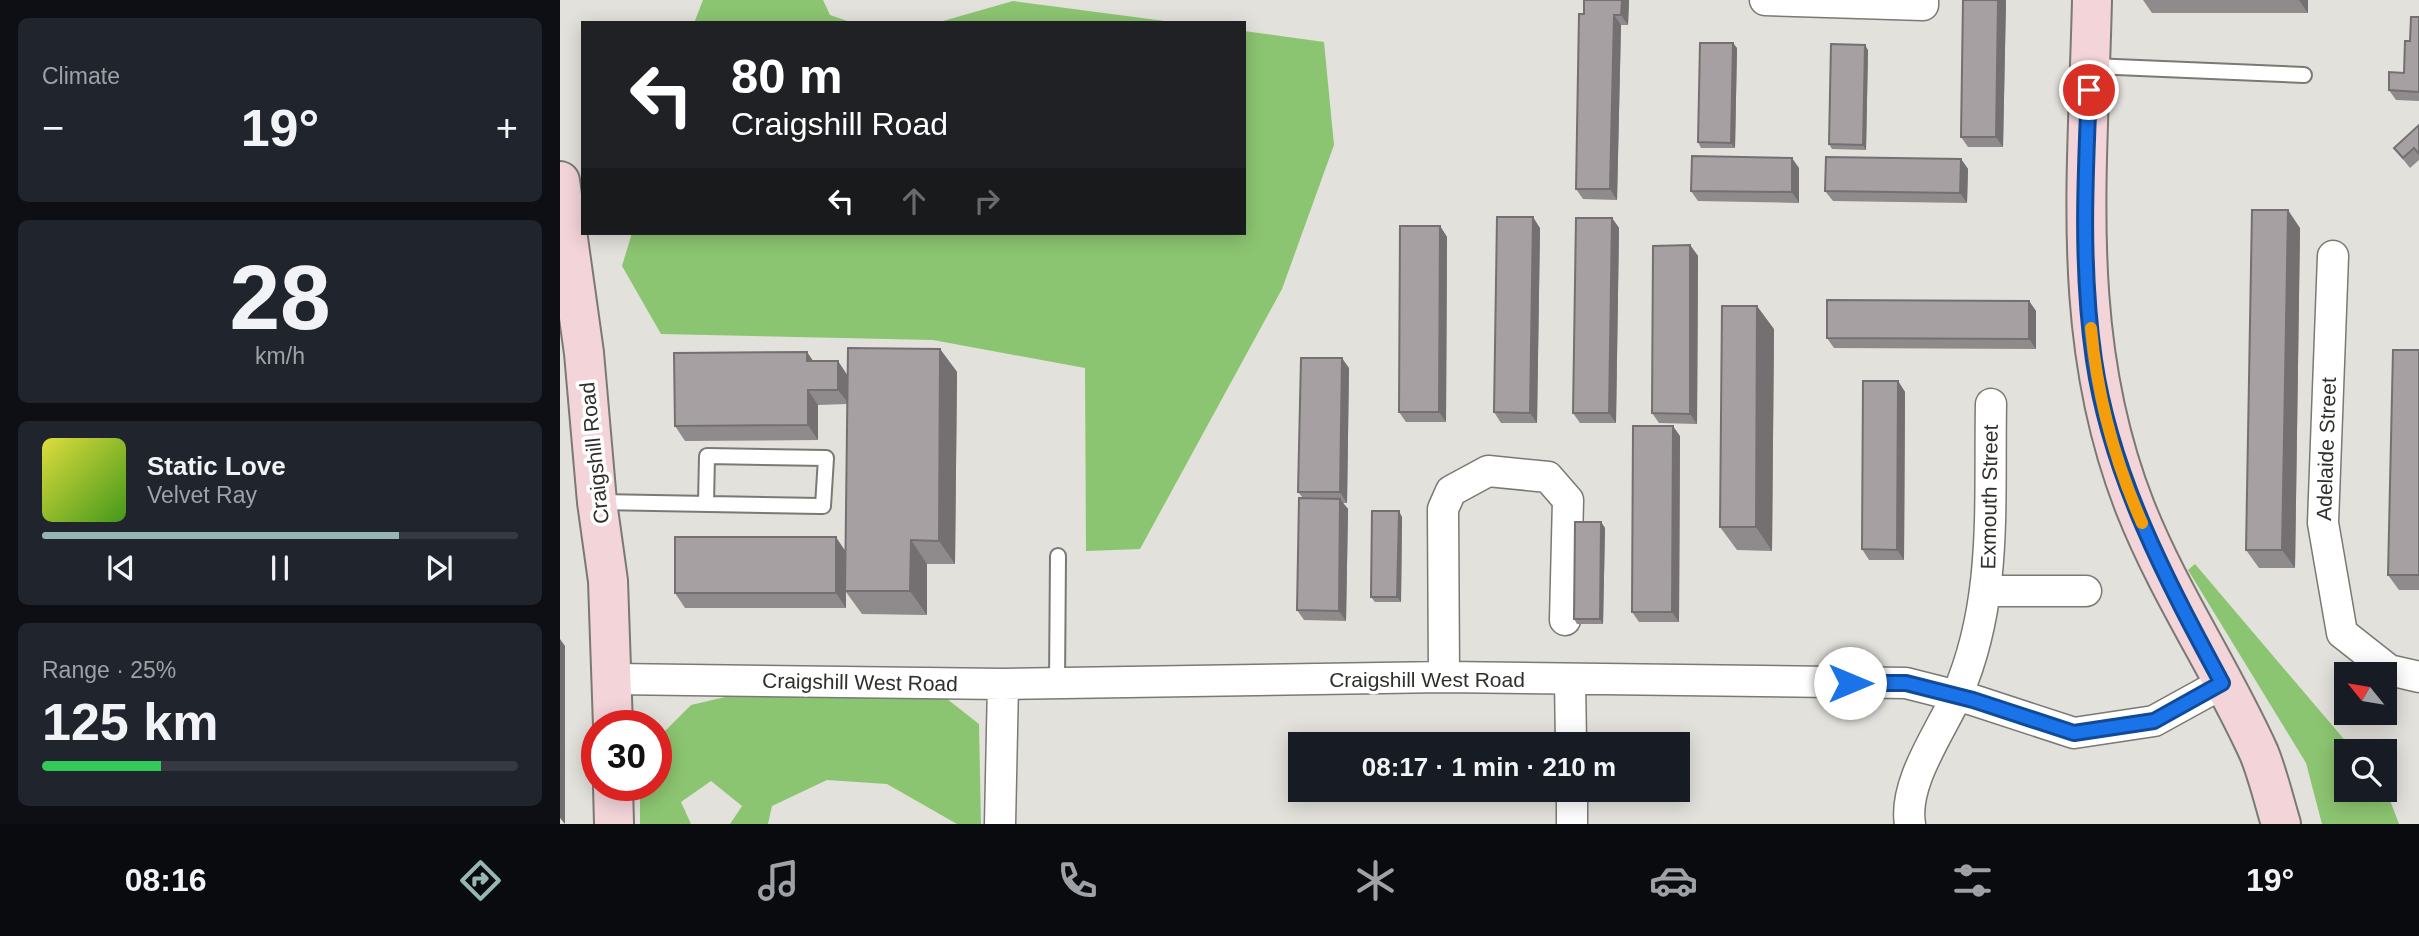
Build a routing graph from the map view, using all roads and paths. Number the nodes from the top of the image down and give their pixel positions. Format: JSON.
{"nodes":[{"id":1,"x":1765,"y":0,"type":"edge"},
{"id":2,"x":1923,"y":0,"type":"edge"},
{"id":3,"x":2092,"y":0,"type":"edge"},
{"id":4,"x":2091,"y":65,"type":"junction"},
{"id":5,"x":2304,"y":75,"type":"dead end"},
{"id":6,"x":560,"y":181,"type":"edge"},
{"id":7,"x":2333,"y":256,"type":"dead end"},
{"id":8,"x":572,"y":352,"type":"edge"},
{"id":9,"x":1991,"y":404,"type":"dead end"},
{"id":10,"x":597,"y":502,"type":"junction"},
{"id":11,"x":706,"y":504,"type":"junction"},
{"id":12,"x":1058,"y":556,"type":"dead end"},
{"id":13,"x":1987,"y":590,"type":"junction"},
{"id":14,"x":2086,"y":592,"type":"dead end"},
{"id":15,"x":1565,"y":620,"type":"dead end"},
{"id":16,"x":1444,"y":677,"type":"junction"},
{"id":17,"x":2419,"y":677,"type":"edge"},
{"id":18,"x":614,"y":679,"type":"junction"},
{"id":19,"x":1570,"y":680,"type":"junction"},
{"id":20,"x":1057,"y":683,"type":"junction"},
{"id":21,"x":2222,"y":683,"type":"junction"},
{"id":22,"x":1003,"y":684,"type":"junction"},
{"id":23,"x":1957,"y":696,"type":"junction"},
{"id":24,"x":613,"y":710,"type":"edge"},
{"id":25,"x":1571,"y":732,"type":"edge"},
{"id":26,"x":613,"y":801,"type":"edge"},
{"id":27,"x":1572,"y":802,"type":"edge"},
{"id":28,"x":614,"y":824,"type":"edge"},
{"id":29,"x":1000,"y":824,"type":"edge"},
{"id":30,"x":1572,"y":824,"type":"edge"},
{"id":31,"x":1910,"y":824,"type":"edge"},
{"id":32,"x":2281,"y":824,"type":"edge"}],
"edges":[{"from":1,"to":2,"type":"street"},
{"from":3,"to":4,"type":"street"},
{"from":4,"to":5,"type":"lane"},
{"from":4,"to":21,"type":"street"},
{"from":6,"to":8,"type":"street","name":"Craigshill Road"},
{"from":7,"to":17,"type":"street","name":"Adelaide Street"},
{"from":8,"to":10,"type":"street","name":"Craigshill Road"},
{"from":9,"to":13,"type":"street","name":"Exmouth Street"},
{"from":10,"to":11,"type":"lane"},
{"from":10,"to":18,"type":"street","name":"Craigshill Road"},
{"from":11,"to":11,"type":"lane"},
{"from":12,"to":20,"type":"lane"},
{"from":13,"to":14,"type":"street","name":"Exmouth Street"},
{"from":13,"to":23,"type":"street","name":"Exmouth Street"},
{"from":15,"to":16,"type":"street"},
{"from":16,"to":19,"type":"street","name":"Craigshill West Road"},
{"from":16,"to":20,"type":"street","name":"Craigshill West Road"},
{"from":18,"to":22,"type":"street","name":"Craigshill West Road"},
{"from":18,"to":24,"type":"street","name":"Craigshill Road"},
{"from":19,"to":23,"type":"street","name":"Craigshill West Road"},
{"from":19,"to":25,"type":"street"},
{"from":20,"to":22,"type":"street","name":"Craigshill West Road"},
{"from":21,"to":23,"type":"street","name":"Craigshill West Road"},
{"from":21,"to":32,"type":"street"},
{"from":22,"to":29,"type":"street"},
{"from":23,"to":31,"type":"street","name":"Exmouth Street"},
{"from":26,"to":28,"type":"street"},
{"from":27,"to":30,"type":"street"}]}
